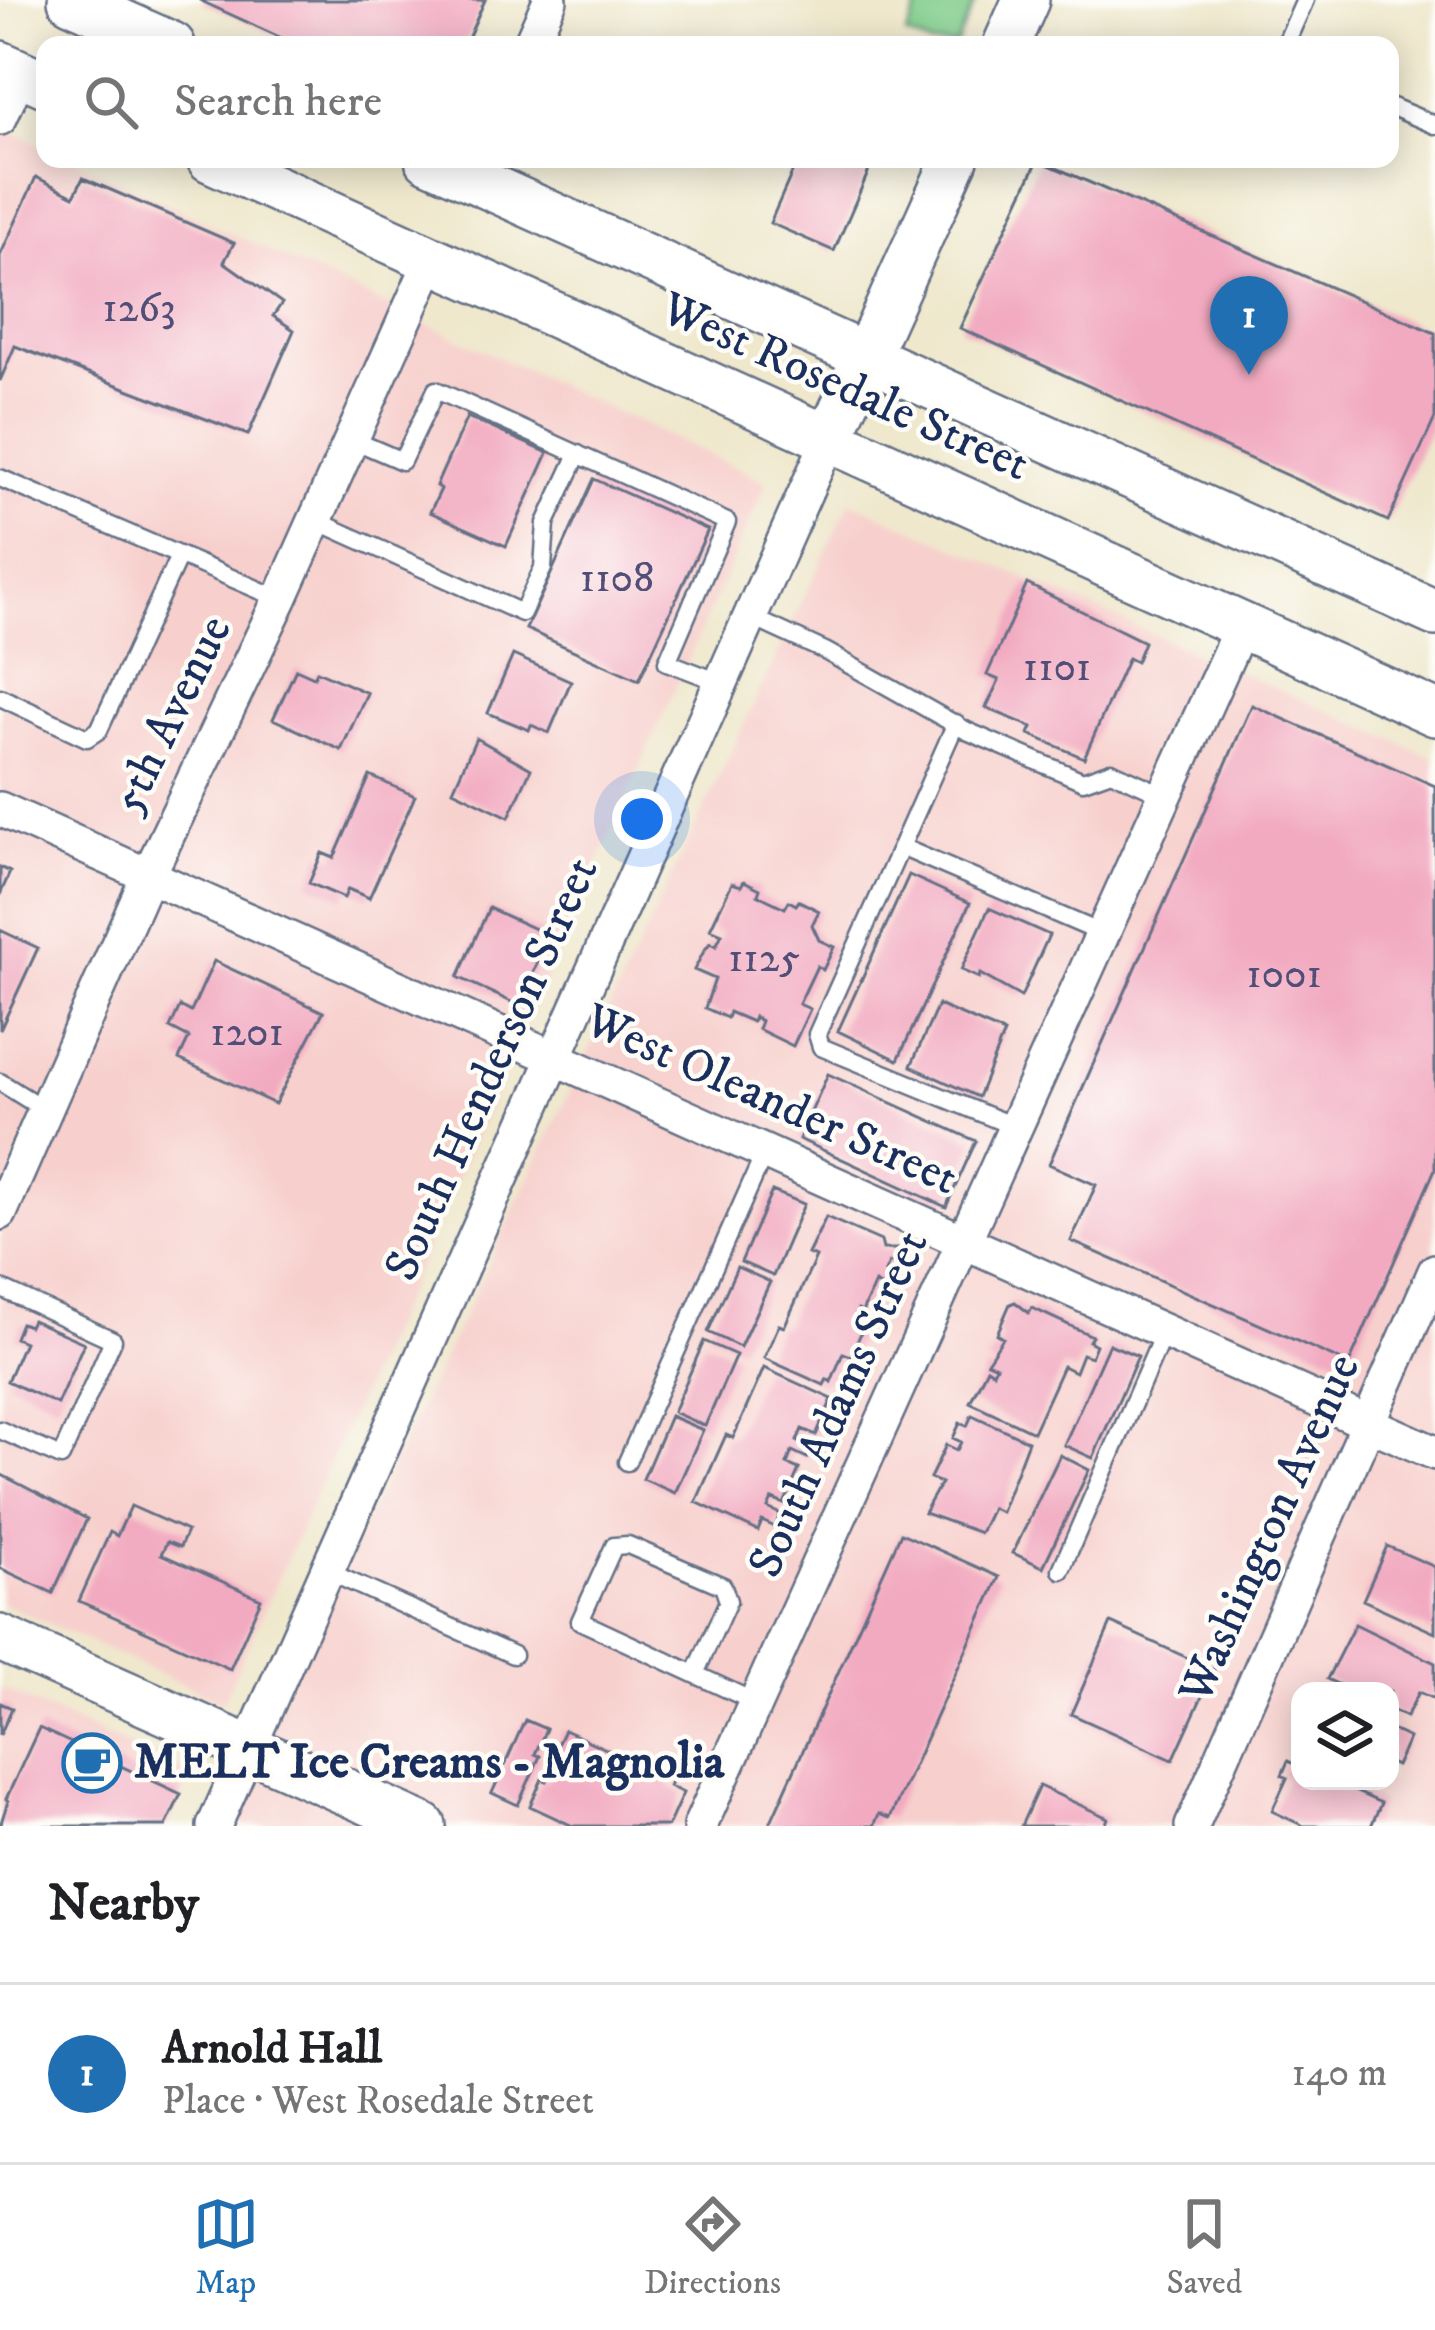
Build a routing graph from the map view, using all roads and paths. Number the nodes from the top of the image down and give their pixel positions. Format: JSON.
{"nodes":[{"id":1,"x":71,"y":0,"type":"edge"},
{"id":2,"x":550,"y":0,"type":"edge"},
{"id":3,"x":1026,"y":0,"type":"edge"},
{"id":4,"x":1305,"y":0,"type":"edge"},
{"id":5,"x":152,"y":36,"type":"edge"},
{"id":6,"x":534,"y":36,"type":"edge"},
{"id":7,"x":1010,"y":36,"type":"edge"},
{"id":8,"x":1289,"y":36,"type":"edge"},
{"id":9,"x":22,"y":74,"type":"edge"},
{"id":10,"x":1399,"y":110,"type":"edge"},
{"id":11,"x":0,"y":118,"type":"edge"},
{"id":12,"x":1435,"y":125,"type":"edge"},
{"id":13,"x":230,"y":168,"type":"edge"},
{"id":14,"x":464,"y":168,"type":"edge"},
{"id":15,"x":951,"y":168,"type":"edge"},
{"id":16,"x":432,"y":259,"type":"junction"},
{"id":17,"x":866,"y":358,"type":"junction"},
{"id":18,"x":351,"y":439,"type":"junction"},
{"id":19,"x":829,"y":439,"type":"junction"},
{"id":20,"x":578,"y":454,"type":"junction"},
{"id":21,"x":0,"y":478,"type":"edge"},
{"id":22,"x":315,"y":520,"type":"junction"},
{"id":23,"x":179,"y":556,"type":"junction"},
{"id":24,"x":280,"y":599,"type":"junction"},
{"id":25,"x":1435,"y":614,"type":"edge"},
{"id":26,"x":751,"y":617,"type":"junction"},
{"id":27,"x":1241,"y":627,"type":"junction"},
{"id":28,"x":722,"y":683,"type":"junction"},
{"id":29,"x":0,"y":697,"type":"edge"},
{"id":30,"x":1435,"y":713,"type":"edge"},
{"id":31,"x":956,"y":724,"type":"junction"},
{"id":32,"x":1164,"y":795,"type":"junction"},
{"id":33,"x":0,"y":809,"type":"edge"},
{"id":34,"x":901,"y":847,"type":"junction"},
{"id":35,"x":148,"y":876,"type":"junction"},
{"id":36,"x":1101,"y":933,"type":"junction"},
{"id":37,"x":557,"y":1056,"type":"junction"},
{"id":38,"x":0,"y":1082,"type":"edge"},
{"id":39,"x":45,"y":1110,"type":"junction"},
{"id":40,"x":1015,"y":1127,"type":"junction"},
{"id":41,"x":766,"y":1150,"type":"junction"},
{"id":42,"x":0,"y":1213,"type":"edge"},
{"id":43,"x":965,"y":1240,"type":"junction"},
{"id":44,"x":1435,"y":1271,"type":"edge"},
{"id":45,"x":0,"y":1288,"type":"edge"},
{"id":46,"x":1164,"y":1332,"type":"junction"},
{"id":47,"x":1368,"y":1423,"type":"junction"},
{"id":48,"x":0,"y":1430,"type":"edge"},
{"id":49,"x":1435,"y":1453,"type":"edge"},
{"id":50,"x":628,"y":1462,"type":"dead end"},
{"id":51,"x":1061,"y":1570,"type":"dead end"},
{"id":52,"x":327,"y":1571,"type":"junction"},
{"id":53,"x":0,"y":1638,"type":"edge"},
{"id":54,"x":514,"y":1655,"type":"dead end"},
{"id":55,"x":695,"y":1674,"type":"junction"},
{"id":56,"x":757,"y":1703,"type":"junction"},
{"id":57,"x":248,"y":1748,"type":"junction"},
{"id":58,"x":214,"y":1826,"type":"edge"},
{"id":59,"x":423,"y":1826,"type":"edge"},
{"id":60,"x":700,"y":1826,"type":"edge"},
{"id":61,"x":1192,"y":1826,"type":"edge"}],
"edges":[{"from":1,"to":5,"type":"main road"},
{"from":2,"to":6,"type":"street"},
{"from":3,"to":7,"type":"main road"},
{"from":4,"to":8,"type":"lane"},
{"from":9,"to":11,"type":"street"},
{"from":10,"to":12,"type":"lane"},
{"from":13,"to":16,"type":"main road","name":"West Rosedale Street"},
{"from":14,"to":17,"type":"main road","name":"West Rosedale Street"},
{"from":15,"to":17,"type":"main road","name":"South Henderson Street"},
{"from":16,"to":18,"type":"street","name":"5th Avenue"},
{"from":16,"to":19,"type":"main road","name":"West Rosedale Street"},
{"from":17,"to":19,"type":"main road","name":"South Henderson Street"},
{"from":17,"to":25,"type":"main road","name":"West Rosedale Street"},
{"from":18,"to":20,"type":"lane"},
{"from":18,"to":22,"type":"street","name":"5th Avenue"},
{"from":19,"to":26,"type":"street","name":"South Henderson Street"},
{"from":19,"to":27,"type":"main road","name":"West Rosedale Street"},
{"from":20,"to":22,"type":"lane"},
{"from":20,"to":28,"type":"lane"},
{"from":21,"to":23,"type":"lane"},
{"from":22,"to":24,"type":"street","name":"5th Avenue"},
{"from":23,"to":24,"type":"lane"},
{"from":23,"to":29,"type":"lane"},
{"from":24,"to":35,"type":"street","name":"5th Avenue"},
{"from":26,"to":28,"type":"street","name":"South Henderson Street"},
{"from":26,"to":31,"type":"lane"},
{"from":27,"to":30,"type":"main road","name":"West Rosedale Street"},
{"from":27,"to":32,"type":"street","name":"South Adams Street"},
{"from":28,"to":37,"type":"street","name":"South Henderson Street"},
{"from":31,"to":32,"type":"lane"},
{"from":31,"to":34,"type":"lane"},
{"from":32,"to":36,"type":"street","name":"South Adams Street"},
{"from":33,"to":35,"type":"street","name":"West Oleander Street"},
{"from":34,"to":36,"type":"lane"},
{"from":34,"to":40,"type":"lane"},
{"from":35,"to":37,"type":"street","name":"West Oleander Street"},
{"from":35,"to":39,"type":"street","name":"5th Avenue"},
{"from":36,"to":40,"type":"street","name":"South Adams Street"},
{"from":37,"to":41,"type":"street","name":"West Oleander Street"},
{"from":37,"to":52,"type":"street","name":"South Henderson Street"},
{"from":38,"to":39,"type":"lane"},
{"from":39,"to":42,"type":"street","name":"5th Avenue"},
{"from":40,"to":43,"type":"street","name":"South Adams Street"},
{"from":41,"to":43,"type":"street","name":"West Oleander Street"},
{"from":41,"to":50,"type":"lane"},
{"from":43,"to":46,"type":"street","name":"West Oleander Street"},
{"from":43,"to":56,"type":"street","name":"South Adams Street"},
{"from":44,"to":47,"type":"street","name":"Washington Avenue"},
{"from":45,"to":48,"type":"lane"},
{"from":46,"to":47,"type":"street","name":"West Oleander Street"},
{"from":46,"to":51,"type":"lane"},
{"from":47,"to":49,"type":"street","name":"West Oleander Street"},
{"from":47,"to":61,"type":"street","name":"Washington Avenue"},
{"from":52,"to":54,"type":"lane"},
{"from":52,"to":57,"type":"street","name":"South Henderson Street"},
{"from":53,"to":57,"type":"main road"},
{"from":55,"to":55,"type":"lane"},
{"from":55,"to":56,"type":"lane"},
{"from":56,"to":60,"type":"street","name":"South Adams Street"},
{"from":57,"to":58,"type":"street","name":"South Henderson Street"},
{"from":57,"to":59,"type":"main road"}]}
